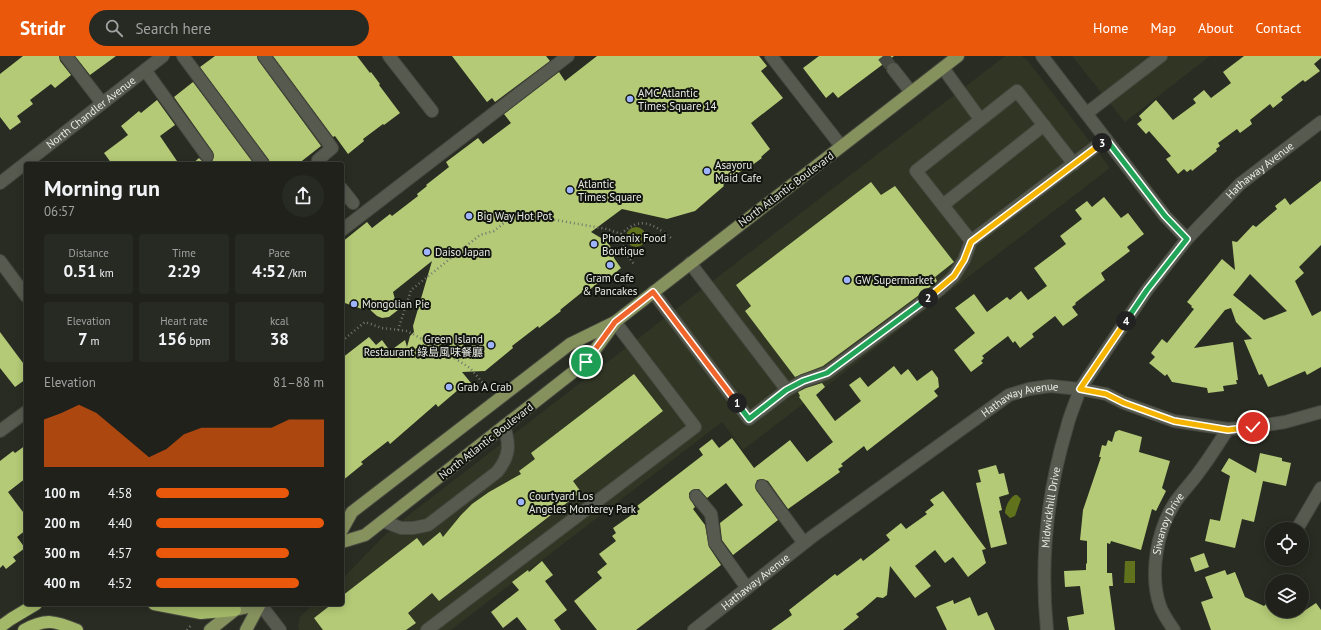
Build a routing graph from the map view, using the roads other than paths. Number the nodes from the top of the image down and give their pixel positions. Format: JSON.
{"nodes":[{"id":1,"x":66,"y":56,"type":"edge"},
{"id":2,"x":163,"y":56,"type":"edge"},
{"id":3,"x":183,"y":56,"type":"edge"},
{"id":4,"x":264,"y":56,"type":"edge"},
{"id":5,"x":389,"y":56,"type":"edge"},
{"id":6,"x":568,"y":56,"type":"edge"},
{"id":7,"x":771,"y":56,"type":"edge"},
{"id":8,"x":958,"y":56,"type":"edge"},
{"id":9,"x":1042,"y":56,"type":"edge"},
{"id":10,"x":1161,"y":56,"type":"edge"},
{"id":11,"x":893,"y":68,"type":"tunnel mouth"},
{"id":12,"x":943,"y":68,"type":"junction"},
{"id":13,"x":145,"y":70,"type":"junction"},
{"id":14,"x":911,"y":92,"type":"junction"},
{"id":15,"x":102,"y":103,"type":"junction"},
{"id":16,"x":432,"y":112,"type":"dead end"},
{"id":17,"x":1087,"y":113,"type":"junction"},
{"id":18,"x":980,"y":119,"type":"junction"},
{"id":19,"x":1321,"y":122,"type":"edge"},
{"id":20,"x":1044,"y":125,"type":"junction"},
{"id":21,"x":1110,"y":144,"type":"junction"},
{"id":22,"x":841,"y":146,"type":"junction"},
{"id":23,"x":208,"y":156,"type":"dead end"},
{"id":24,"x":27,"y":162,"type":"edge"},
{"id":25,"x":262,"y":162,"type":"edge"},
{"id":26,"x":320,"y":162,"type":"edge"},
{"id":27,"x":24,"y":164,"type":"edge"},
{"id":28,"x":1074,"y":164,"type":"junction"},
{"id":29,"x":0,"y":183,"type":"edge"},
{"id":30,"x":344,"y":192,"type":"edge"},
{"id":31,"x":353,"y":203,"type":"dead end"},
{"id":32,"x":943,"y":205,"type":"junction"},
{"id":33,"x":344,"y":228,"type":"edge"},
{"id":34,"x":1187,"y":239,"type":"junction"},
{"id":35,"x":971,"y":242,"type":"junction"},
{"id":36,"x":0,"y":261,"type":"edge"},
{"id":37,"x":690,"y":263,"type":"junction"},
{"id":38,"x":653,"y":292,"type":"junction"},
{"id":39,"x":24,"y":293,"type":"edge"},
{"id":40,"x":615,"y":322,"type":"junction"},
{"id":41,"x":1080,"y":389,"type":"junction"},
{"id":42,"x":786,"y":390,"type":"junction"},
{"id":43,"x":1321,"y":412,"type":"edge"},
{"id":44,"x":24,"y":413,"type":"edge"},
{"id":45,"x":504,"y":426,"type":"junction"},
{"id":46,"x":1228,"y":430,"type":"junction"},
{"id":47,"x":0,"y":431,"type":"edge"},
{"id":48,"x":762,"y":486,"type":"dead end"},
{"id":49,"x":1321,"y":488,"type":"edge"},
{"id":50,"x":696,"y":496,"type":"dead end"},
{"id":51,"x":383,"y":522,"type":"junction"},
{"id":52,"x":1302,"y":522,"type":"edge"},
{"id":53,"x":344,"y":526,"type":"edge"},
{"id":54,"x":344,"y":541,"type":"edge"},
{"id":55,"x":804,"y":543,"type":"junction"},
{"id":56,"x":748,"y":588,"type":"junction"},
{"id":57,"x":33,"y":606,"type":"edge"},
{"id":58,"x":164,"y":606,"type":"edge"},
{"id":59,"x":252,"y":606,"type":"edge"},
{"id":60,"x":259,"y":606,"type":"edge"},
{"id":61,"x":262,"y":606,"type":"edge"},
{"id":62,"x":235,"y":610,"type":"junction"},
{"id":63,"x":0,"y":627,"type":"edge"},
{"id":64,"x":24,"y":630,"type":"edge"},
{"id":65,"x":77,"y":630,"type":"edge"},
{"id":66,"x":210,"y":630,"type":"edge"},
{"id":67,"x":246,"y":630,"type":"edge"},
{"id":68,"x":280,"y":630,"type":"edge"},
{"id":69,"x":427,"y":630,"type":"edge"},
{"id":70,"x":694,"y":630,"type":"edge"},
{"id":71,"x":1047,"y":630,"type":"edge"},
{"id":72,"x":1174,"y":630,"type":"edge"}],
"edges":[{"from":1,"to":15,"type":"street"},
{"from":2,"to":13,"type":"street","name":"North Chandler Avenue"},
{"from":3,"to":25,"type":"street"},
{"from":4,"to":26,"type":"street"},
{"from":5,"to":16,"type":"street"},
{"from":6,"to":33,"type":"street"},
{"from":7,"to":22,"type":"street"},
{"from":8,"to":12,"type":"main road","name":"North Atlantic Boulevard"},
{"from":9,"to":17,"type":"street"},
{"from":10,"to":17,"type":"street"},
{"from":11,"to":14,"type":"street"},
{"from":12,"to":14,"type":"main road","name":"North Atlantic Boulevard"},
{"from":12,"to":18,"type":"street"},
{"from":13,"to":15,"type":"street","name":"North Chandler Avenue"},
{"from":13,"to":23,"type":"street"},
{"from":14,"to":22,"type":"main road","name":"North Atlantic Boulevard"},
{"from":15,"to":24,"type":"street","name":"North Chandler Avenue"},
{"from":17,"to":21,"type":"street"},
{"from":18,"to":20,"type":"street"},
{"from":18,"to":32,"type":"street"},
{"from":19,"to":34,"type":"street","name":"Hathaway Avenue"},
{"from":20,"to":28,"type":"street"},
{"from":20,"to":32,"type":"street"},
{"from":21,"to":28,"type":"street"},
{"from":21,"to":34,"type":"street"},
{"from":22,"to":37,"type":"main road","name":"North Atlantic Boulevard"},
{"from":27,"to":29,"type":"street","name":"North Chandler Avenue"},
{"from":28,"to":35,"type":"street"},
{"from":30,"to":31,"type":"street"},
{"from":32,"to":35,"type":"street"},
{"from":34,"to":41,"type":"street","name":"Hathaway Avenue"},
{"from":35,"to":42,"type":"street"},
{"from":36,"to":39,"type":"street"},
{"from":37,"to":38,"type":"main road","name":"North Atlantic Boulevard"},
{"from":37,"to":42,"type":"street"},
{"from":38,"to":40,"type":"main road","name":"North Atlantic Boulevard"},
{"from":38,"to":42,"type":"street"},
{"from":40,"to":45,"type":"main road","name":"North Atlantic Boulevard"},
{"from":40,"to":53,"type":"main road","name":"North Atlantic Boulevard"},
{"from":40,"to":69,"type":"street"},
{"from":41,"to":46,"type":"street"},
{"from":41,"to":55,"type":"street","name":"Hathaway Avenue"},
{"from":41,"to":71,"type":"street","name":"Midwickhill Drive"},
{"from":43,"to":46,"type":"street"},
{"from":44,"to":47,"type":"street"},
{"from":45,"to":51,"type":"main road","name":"North Atlantic Boulevard"},
{"from":45,"to":51,"type":"street"},
{"from":46,"to":72,"type":"street","name":"Siwanoy Drive"},
{"from":48,"to":55,"type":"street"},
{"from":49,"to":52,"type":"street"},
{"from":50,"to":56,"type":"street"},
{"from":51,"to":54,"type":"main road","name":"North Atlantic Boulevard"},
{"from":55,"to":56,"type":"street","name":"Hathaway Avenue"},
{"from":56,"to":70,"type":"street","name":"Hathaway Avenue"},
{"from":57,"to":63,"type":"highway"},
{"from":58,"to":62,"type":"highway"},
{"from":59,"to":62,"type":"main road"},
{"from":60,"to":67,"type":"main road"},
{"from":61,"to":68,"type":"street"},
{"from":62,"to":66,"type":"main road"},
{"from":64,"to":65,"type":"highway"}]}
